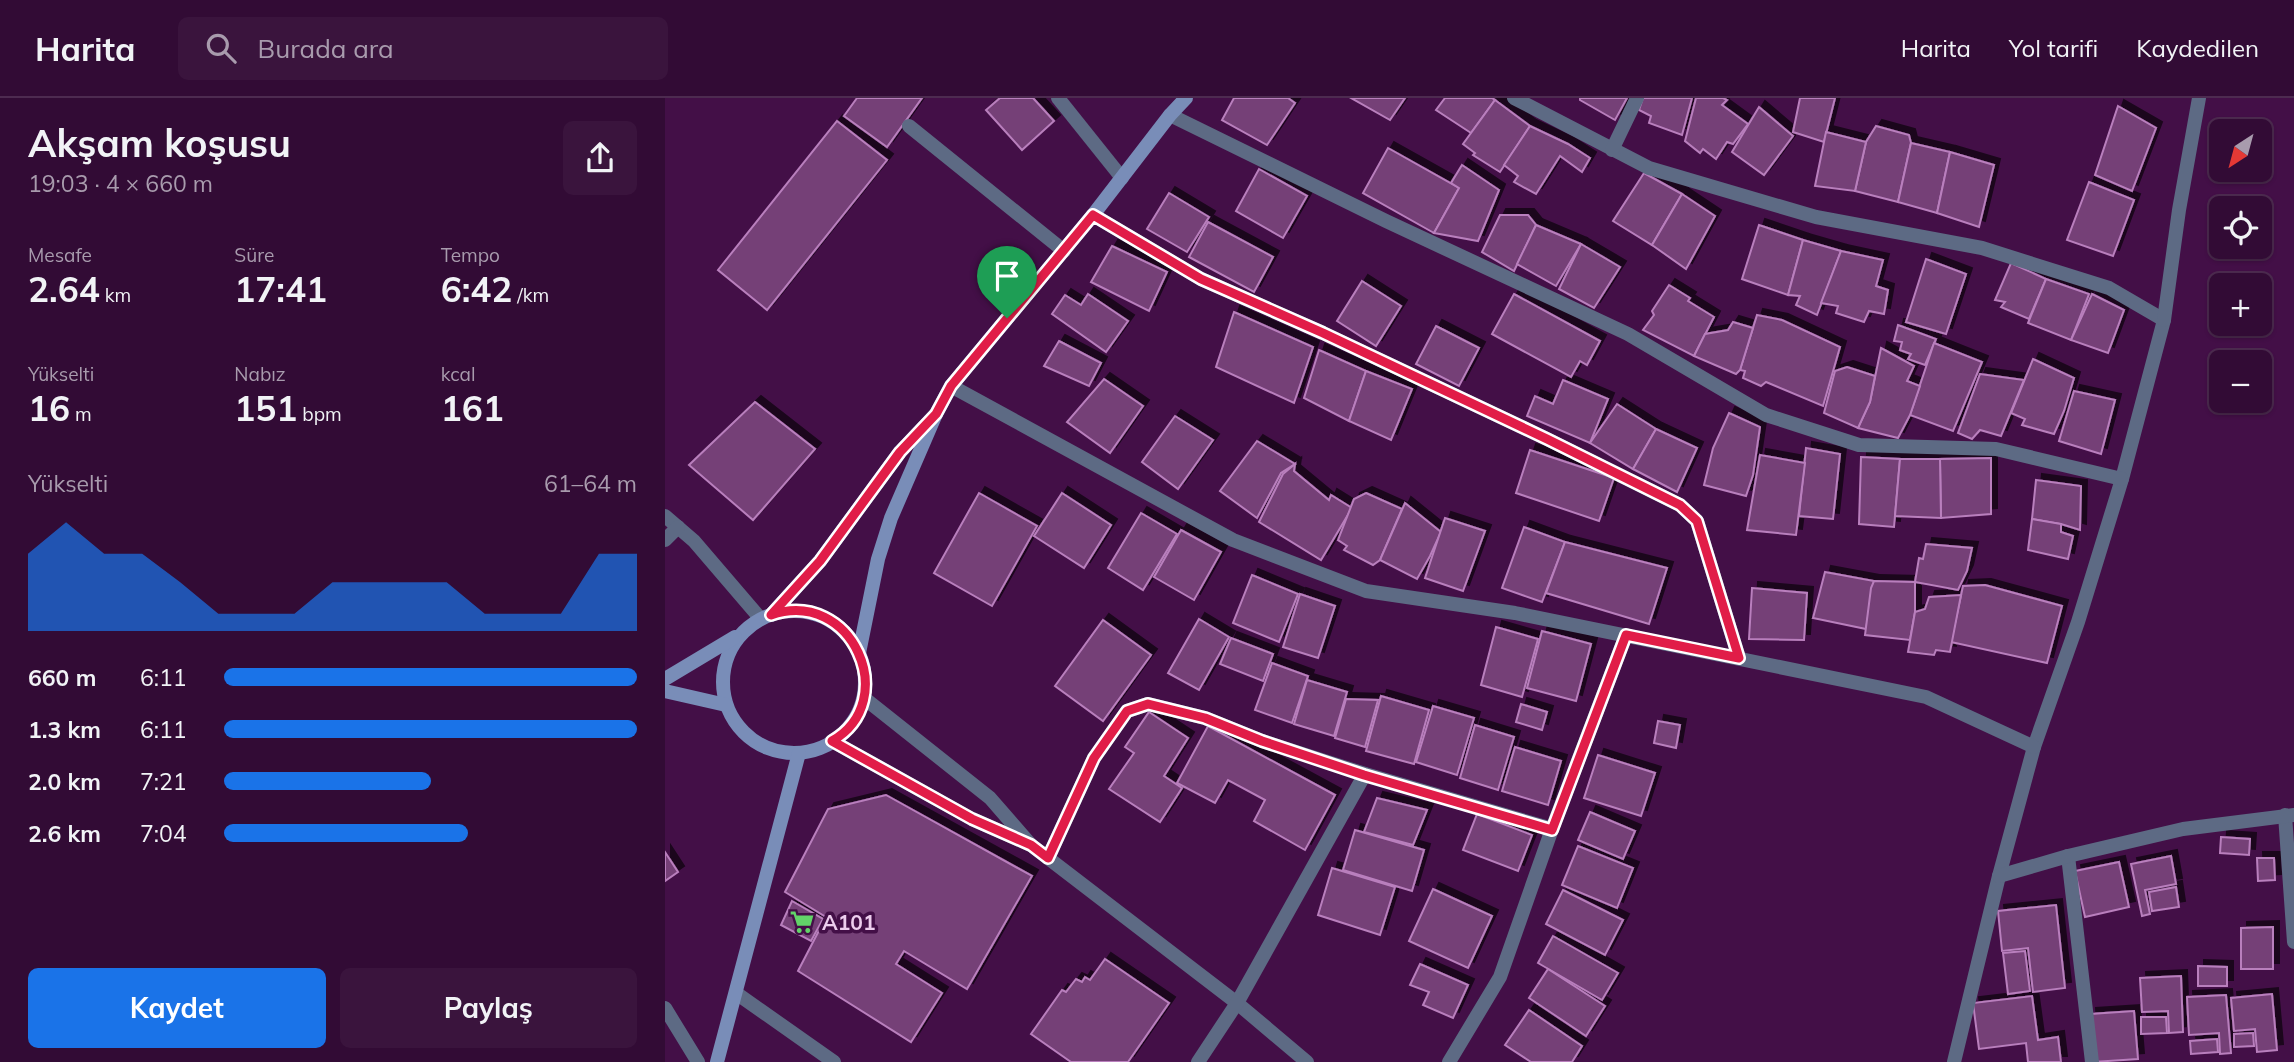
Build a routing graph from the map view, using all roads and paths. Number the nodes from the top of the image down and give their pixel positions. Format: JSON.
{"nodes":[{"id":1,"x":1058,"y":98,"type":"edge"},
{"id":2,"x":1186,"y":98,"type":"edge"},
{"id":3,"x":1514,"y":98,"type":"edge"},
{"id":4,"x":1637,"y":98,"type":"edge"},
{"id":5,"x":2200,"y":98,"type":"edge"},
{"id":6,"x":1170,"y":114,"type":"junction"},
{"id":7,"x":909,"y":126,"type":"dead end"},
{"id":8,"x":1612,"y":150,"type":"junction"},
{"id":9,"x":1122,"y":178,"type":"junction"},
{"id":10,"x":1093,"y":215,"type":"junction"},
{"id":11,"x":1064,"y":251,"type":"junction"},
{"id":12,"x":2164,"y":320,"type":"junction"},
{"id":13,"x":951,"y":386,"type":"junction"},
{"id":14,"x":936,"y":414,"type":"junction"},
{"id":15,"x":2122,"y":479,"type":"junction"},
{"id":16,"x":665,"y":516,"type":"edge"},
{"id":17,"x":678,"y":527,"type":"junction"},
{"id":18,"x":665,"y":540,"type":"edge"},
{"id":19,"x":765,"y":617,"type":"junction"},
{"id":20,"x":740,"y":635,"type":"junction"},
{"id":21,"x":1626,"y":635,"type":"junction"},
{"id":22,"x":859,"y":653,"type":"junction"},
{"id":23,"x":1739,"y":658,"type":"junction"},
{"id":24,"x":665,"y":679,"type":"edge"},
{"id":25,"x":665,"y":691,"type":"edge"},
{"id":26,"x":864,"y":698,"type":"junction"},
{"id":27,"x":726,"y":705,"type":"junction"},
{"id":28,"x":832,"y":741,"type":"junction"},
{"id":29,"x":2034,"y":747,"type":"junction"},
{"id":30,"x":799,"y":753,"type":"junction"},
{"id":31,"x":1364,"y":775,"type":"junction"},
{"id":32,"x":2289,"y":815,"type":"edge"},
{"id":33,"x":1552,"y":830,"type":"junction"},
{"id":34,"x":1031,"y":845,"type":"junction"},
{"id":35,"x":2068,"y":856,"type":"junction"},
{"id":36,"x":1048,"y":858,"type":"junction"},
{"id":37,"x":1999,"y":876,"type":"junction"},
{"id":38,"x":2294,"y":942,"type":"edge"},
{"id":39,"x":736,"y":993,"type":"junction"},
{"id":40,"x":1237,"y":1003,"type":"junction"},
{"id":41,"x":665,"y":1008,"type":"edge"},
{"id":42,"x":698,"y":1062,"type":"edge"},
{"id":43,"x":717,"y":1062,"type":"edge"},
{"id":44,"x":834,"y":1062,"type":"edge"},
{"id":45,"x":1198,"y":1062,"type":"edge"},
{"id":46,"x":1307,"y":1062,"type":"edge"},
{"id":47,"x":1449,"y":1062,"type":"edge"},
{"id":48,"x":1954,"y":1062,"type":"edge"},
{"id":49,"x":2092,"y":1062,"type":"edge"}],
"edges":[{"from":1,"to":9,"type":"street"},
{"from":2,"to":6,"type":"main road"},
{"from":3,"to":8,"type":"street"},
{"from":4,"to":8,"type":"street"},
{"from":5,"to":12,"type":"street"},
{"from":6,"to":9,"type":"main road"},
{"from":6,"to":15,"type":"street"},
{"from":7,"to":11,"type":"street"},
{"from":8,"to":12,"type":"street"},
{"from":9,"to":10,"type":"main road"},
{"from":10,"to":11,"type":"main road"},
{"from":10,"to":23,"type":"street"},
{"from":11,"to":13,"type":"main road"},
{"from":12,"to":15,"type":"street"},
{"from":13,"to":14,"type":"main road"},
{"from":13,"to":21,"type":"street"},
{"from":14,"to":19,"type":"main road"},
{"from":14,"to":22,"type":"main road"},
{"from":15,"to":29,"type":"street"},
{"from":16,"to":17,"type":"street"},
{"from":17,"to":18,"type":"street"},
{"from":17,"to":19,"type":"street"},
{"from":19,"to":20,"type":"main road"},
{"from":19,"to":22,"type":"main road"},
{"from":20,"to":24,"type":"main road"},
{"from":20,"to":27,"type":"main road"},
{"from":21,"to":23,"type":"street"},
{"from":21,"to":33,"type":"street"},
{"from":22,"to":26,"type":"main road"},
{"from":23,"to":29,"type":"street"},
{"from":25,"to":27,"type":"main road"},
{"from":26,"to":28,"type":"main road"},
{"from":26,"to":34,"type":"street"},
{"from":27,"to":30,"type":"main road"},
{"from":28,"to":30,"type":"main road"},
{"from":28,"to":34,"type":"street"},
{"from":29,"to":37,"type":"street"},
{"from":30,"to":39,"type":"main road"},
{"from":31,"to":33,"type":"street"},
{"from":31,"to":36,"type":"street"},
{"from":31,"to":40,"type":"street"},
{"from":32,"to":35,"type":"street"},
{"from":32,"to":38,"type":"street"},
{"from":33,"to":47,"type":"street"},
{"from":34,"to":36,"type":"street"},
{"from":35,"to":37,"type":"street"},
{"from":35,"to":49,"type":"street"},
{"from":36,"to":40,"type":"street"},
{"from":37,"to":48,"type":"street"},
{"from":39,"to":43,"type":"main road"},
{"from":39,"to":44,"type":"street"},
{"from":40,"to":45,"type":"street"},
{"from":40,"to":46,"type":"street"},
{"from":41,"to":42,"type":"street"}]}
